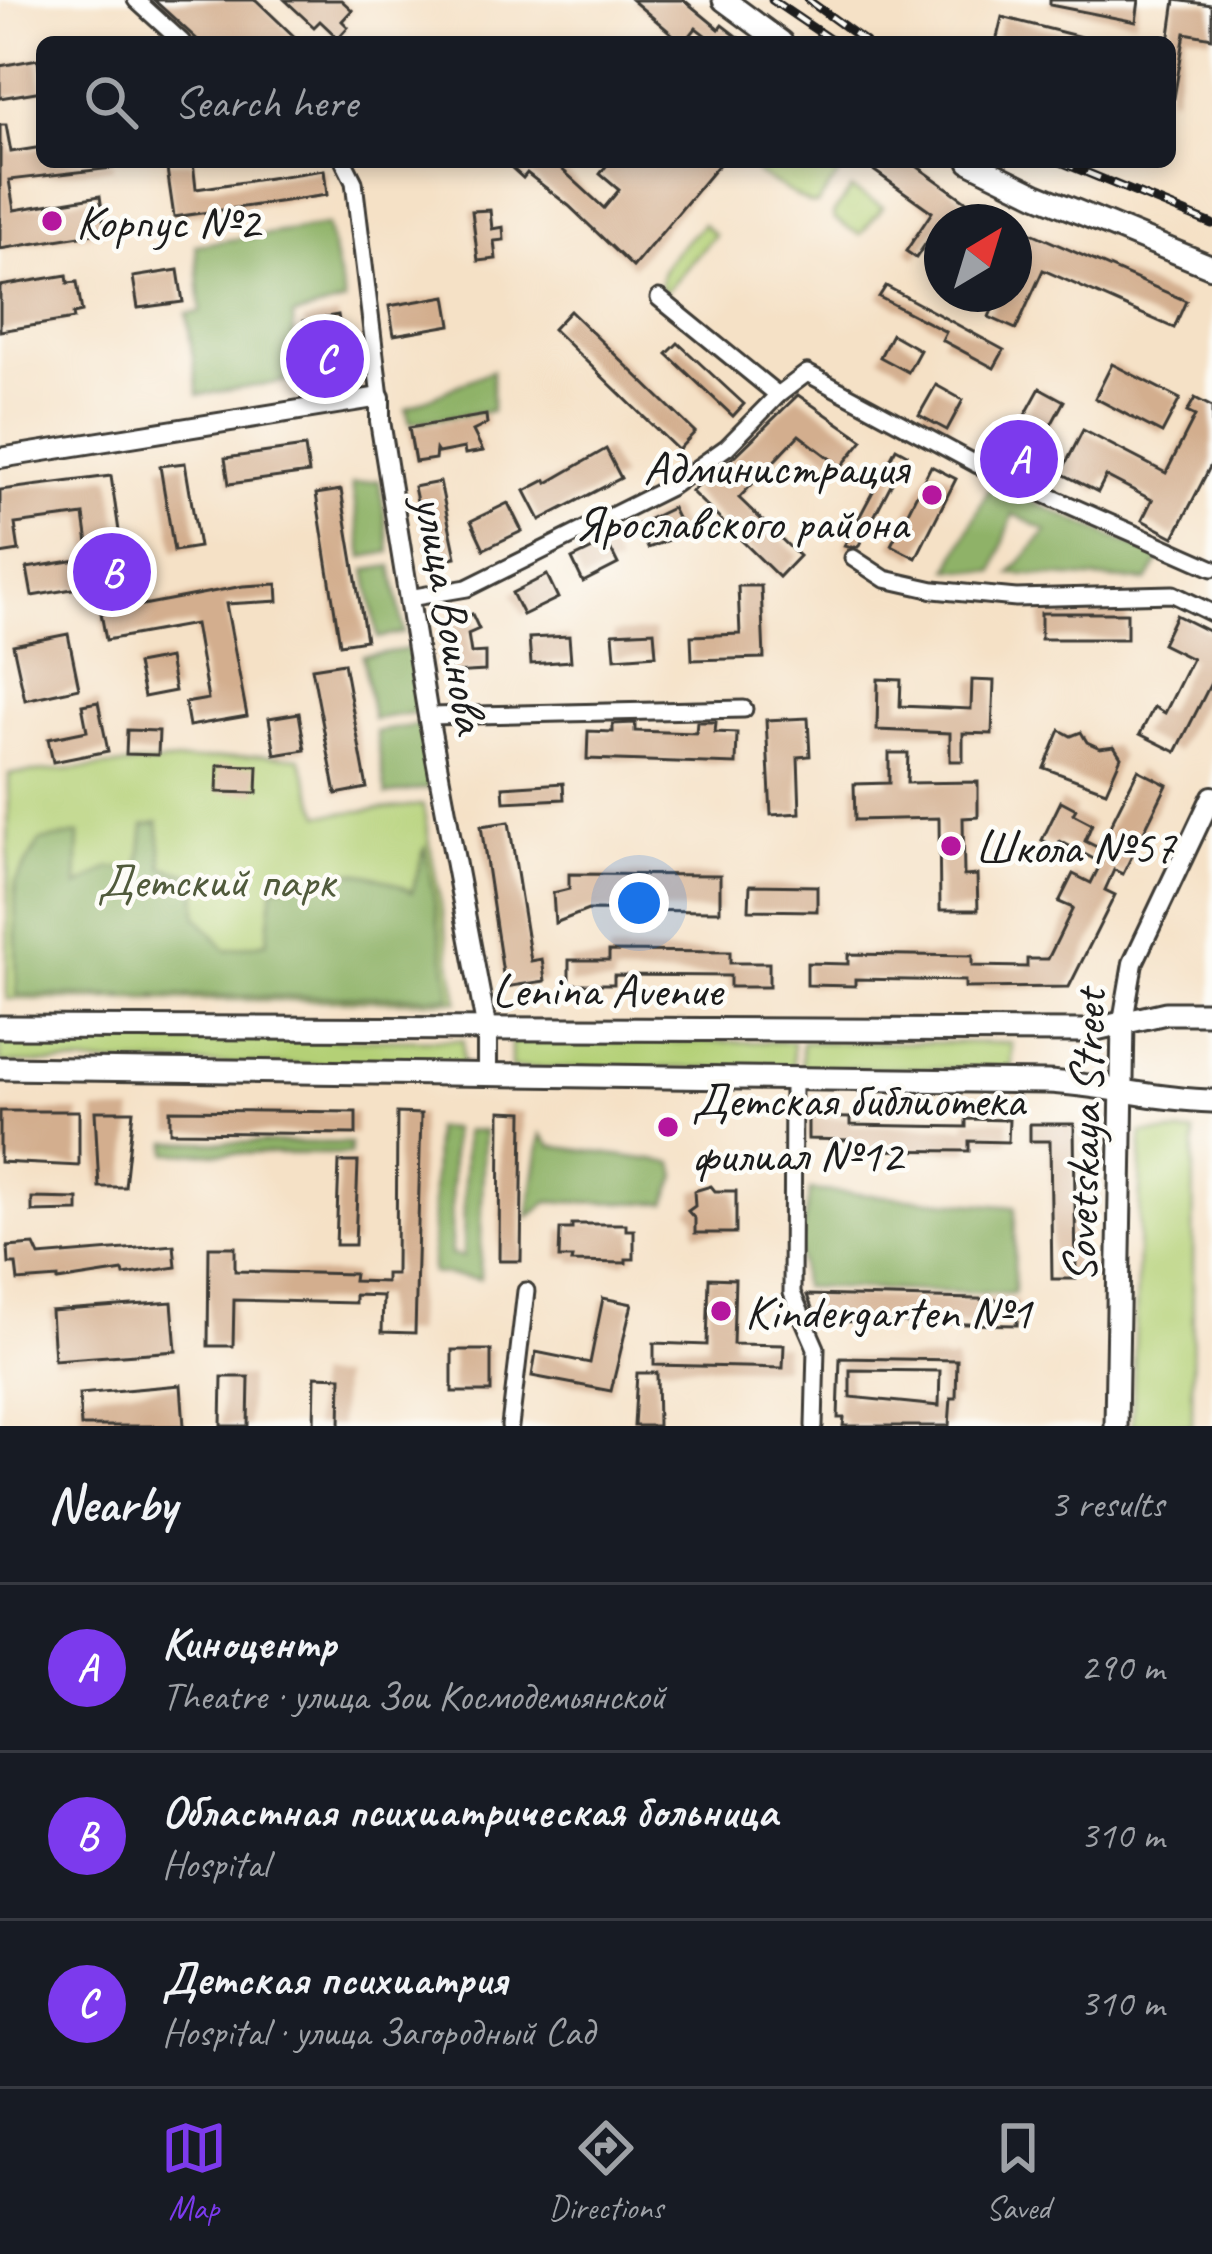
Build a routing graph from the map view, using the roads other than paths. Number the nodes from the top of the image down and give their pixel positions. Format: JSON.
{"nodes":[{"id":1,"x":136,"y":0,"type":"edge"},
{"id":2,"x":724,"y":0,"type":"edge"},
{"id":3,"x":175,"y":36,"type":"edge"},
{"id":4,"x":774,"y":36,"type":"edge"},
{"id":5,"x":348,"y":168,"type":"edge"},
{"id":6,"x":982,"y":168,"type":"edge"},
{"id":7,"x":1212,"y":267,"type":"edge"},
{"id":8,"x":659,"y":298,"type":"dead end"},
{"id":9,"x":778,"y":395,"type":"junction"},
{"id":10,"x":380,"y":397,"type":"junction"},
{"id":11,"x":0,"y":458,"type":"edge"},
{"id":12,"x":854,"y":558,"type":"dead end"},
{"id":13,"x":1212,"y":568,"type":"edge"},
{"id":14,"x":409,"y":598,"type":"junction"},
{"id":15,"x":1212,"y":613,"type":"edge"},
{"id":16,"x":743,"y":709,"type":"dead end"},
{"id":17,"x":428,"y":716,"type":"junction"},
{"id":18,"x":1212,"y":796,"type":"edge"},
{"id":19,"x":1212,"y":1013,"type":"edge"},
{"id":20,"x":1124,"y":1022,"type":"junction"},
{"id":21,"x":0,"y":1027,"type":"edge"},
{"id":22,"x":487,"y":1031,"type":"junction"},
{"id":23,"x":0,"y":1068,"type":"edge"},
{"id":24,"x":487,"y":1075,"type":"junction"},
{"id":25,"x":793,"y":1078,"type":"junction"},
{"id":26,"x":1124,"y":1091,"type":"junction"},
{"id":27,"x":1212,"y":1101,"type":"edge"},
{"id":28,"x":526,"y":1291,"type":"dead end"},
{"id":29,"x":510,"y":1426,"type":"edge"},
{"id":30,"x":814,"y":1426,"type":"edge"},
{"id":31,"x":1116,"y":1426,"type":"edge"}],
"edges":[{"from":1,"to":3,"type":"street"},
{"from":2,"to":4,"type":"main road"},
{"from":5,"to":10,"type":"street","name":"улица Воинова"},
{"from":6,"to":7,"type":"main road"},
{"from":8,"to":9,"type":"street"},
{"from":9,"to":13,"type":"street"},
{"from":9,"to":14,"type":"street"},
{"from":10,"to":11,"type":"street"},
{"from":10,"to":14,"type":"street","name":"улица Воинова"},
{"from":12,"to":15,"type":"street"},
{"from":14,"to":17,"type":"street","name":"улица Воинова"},
{"from":16,"to":17,"type":"street"},
{"from":17,"to":22,"type":"street","name":"улица Воинова"},
{"from":18,"to":20,"type":"street","name":"Sovetskaya Street"},
{"from":19,"to":20,"type":"main road","name":"Lenina Avenue"},
{"from":20,"to":22,"type":"main road","name":"Lenina Avenue"},
{"from":20,"to":26,"type":"main road","name":"Sovetskaya Street"},
{"from":21,"to":22,"type":"main road","name":"Lenina Avenue"},
{"from":22,"to":24,"type":"street","name":"улица Воинова"},
{"from":23,"to":24,"type":"main road","name":"Lenina Avenue"},
{"from":24,"to":25,"type":"main road","name":"Lenina Avenue"},
{"from":25,"to":26,"type":"main road","name":"Lenina Avenue"},
{"from":25,"to":30,"type":"street"},
{"from":26,"to":27,"type":"main road","name":"Lenina Avenue"},
{"from":26,"to":31,"type":"main road","name":"Sovetskaya Street"},
{"from":28,"to":29,"type":"street"}]}
